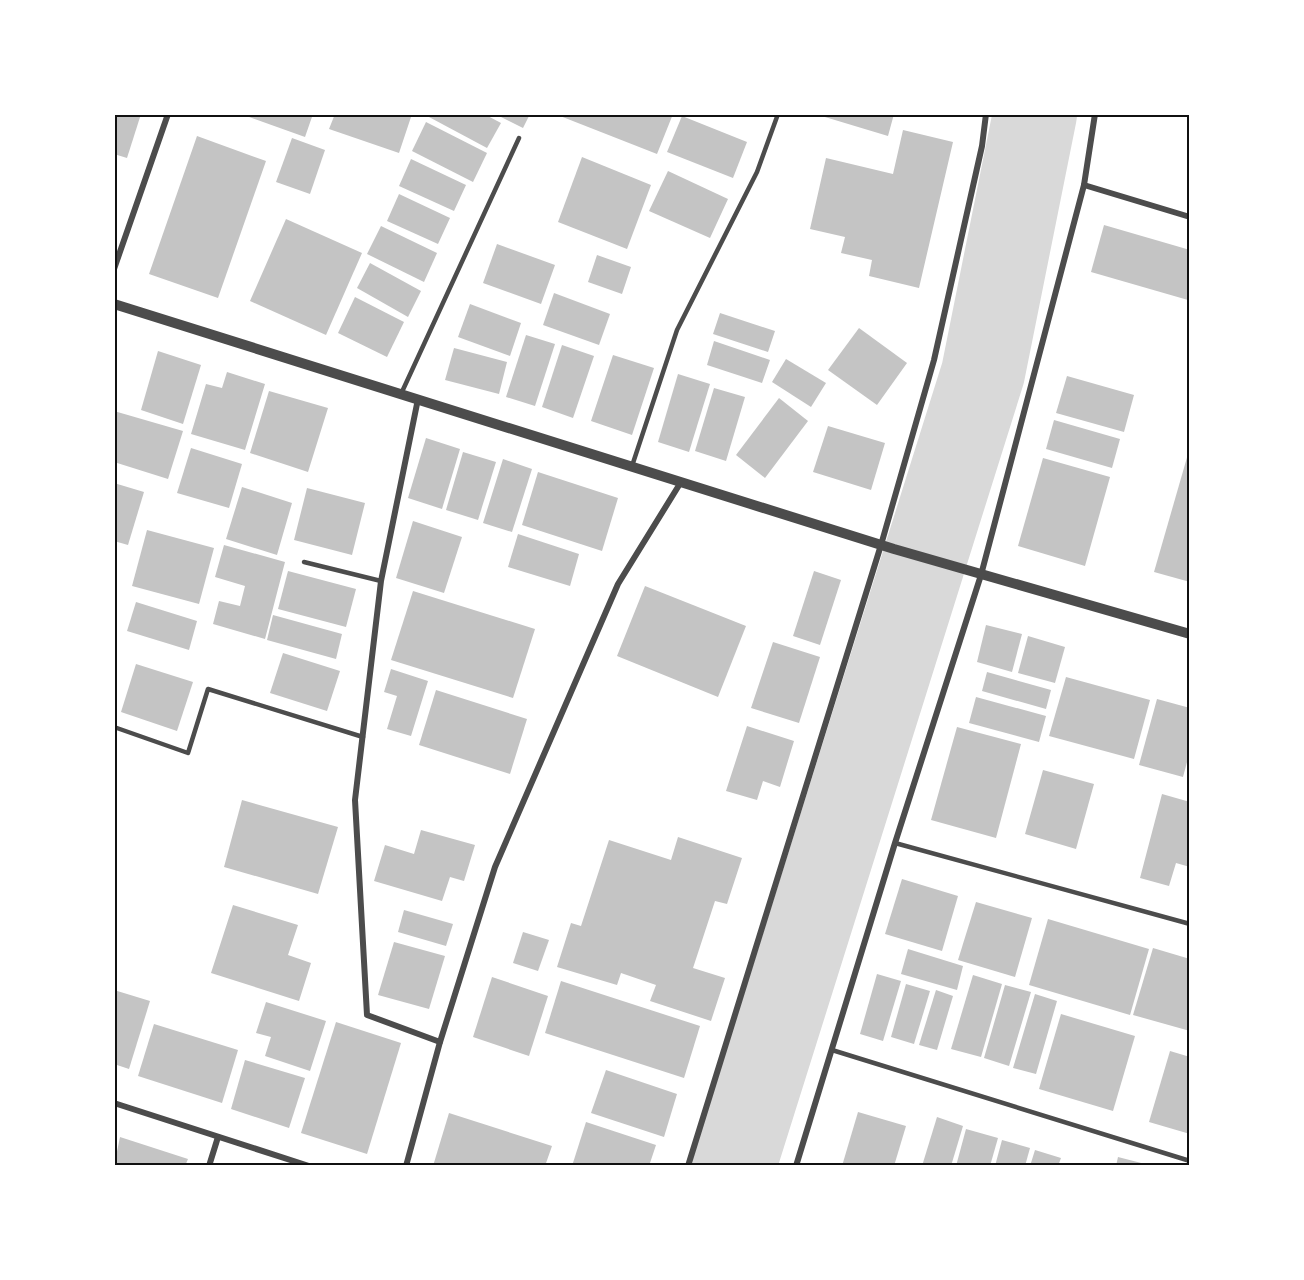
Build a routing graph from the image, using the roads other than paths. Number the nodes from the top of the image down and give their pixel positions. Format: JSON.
{"nodes":[{"id":1,"x":168,"y":114,"type":"edge"},
{"id":2,"x":778,"y":114,"type":"edge"},
{"id":3,"x":986,"y":114,"type":"edge"},
{"id":4,"x":1095,"y":114,"type":"edge"},
{"id":5,"x":519,"y":138,"type":"dead end"},
{"id":6,"x":1084,"y":185,"type":"junction"},
{"id":7,"x":1190,"y":217,"type":"edge"},
{"id":8,"x":114,"y":269,"type":"edge"},
{"id":9,"x":114,"y":304,"type":"edge"},
{"id":10,"x":402,"y":394,"type":"junction"},
{"id":11,"x":418,"y":399,"type":"junction"},
{"id":12,"x":632,"y":466,"type":"junction"},
{"id":13,"x":681,"y":482,"type":"junction"},
{"id":14,"x":881,"y":544,"type":"junction"},
{"id":15,"x":304,"y":562,"type":"dead end"},
{"id":16,"x":981,"y":575,"type":"junction"},
{"id":17,"x":381,"y":581,"type":"junction"},
{"id":18,"x":1190,"y":634,"type":"edge"},
{"id":19,"x":114,"y":727,"type":"edge"},
{"id":20,"x":363,"y":738,"type":"junction"},
{"id":21,"x":895,"y":843,"type":"junction"},
{"id":22,"x":1190,"y":924,"type":"edge"},
{"id":23,"x":440,"y":1042,"type":"junction"},
{"id":24,"x":832,"y":1050,"type":"junction"},
{"id":25,"x":114,"y":1103,"type":"edge"},
{"id":26,"x":219,"y":1137,"type":"junction"},
{"id":27,"x":1190,"y":1161,"type":"edge"},
{"id":28,"x":209,"y":1166,"type":"edge"},
{"id":29,"x":309,"y":1166,"type":"edge"},
{"id":30,"x":406,"y":1166,"type":"edge"},
{"id":31,"x":688,"y":1166,"type":"edge"},
{"id":32,"x":796,"y":1166,"type":"edge"}],
"edges":[{"from":1,"to":8,"type":"street"},
{"from":2,"to":12,"type":"lane"},
{"from":3,"to":14,"type":"street"},
{"from":4,"to":6,"type":"street"},
{"from":5,"to":10,"type":"lane"},
{"from":6,"to":7,"type":"street"},
{"from":6,"to":16,"type":"street"},
{"from":9,"to":10,"type":"street"},
{"from":10,"to":11,"type":"street"},
{"from":11,"to":12,"type":"street"},
{"from":11,"to":17,"type":"street"},
{"from":12,"to":13,"type":"street"},
{"from":13,"to":14,"type":"street"},
{"from":13,"to":23,"type":"street"},
{"from":14,"to":16,"type":"street"},
{"from":14,"to":31,"type":"street"},
{"from":15,"to":17,"type":"lane"},
{"from":16,"to":18,"type":"street"},
{"from":16,"to":21,"type":"street"},
{"from":17,"to":20,"type":"street"},
{"from":19,"to":20,"type":"lane"},
{"from":20,"to":23,"type":"street"},
{"from":21,"to":22,"type":"lane"},
{"from":21,"to":24,"type":"street"},
{"from":23,"to":30,"type":"street"},
{"from":24,"to":27,"type":"lane"},
{"from":24,"to":32,"type":"street"},
{"from":25,"to":26,"type":"street"},
{"from":26,"to":28,"type":"street"},
{"from":26,"to":29,"type":"street"}]}
